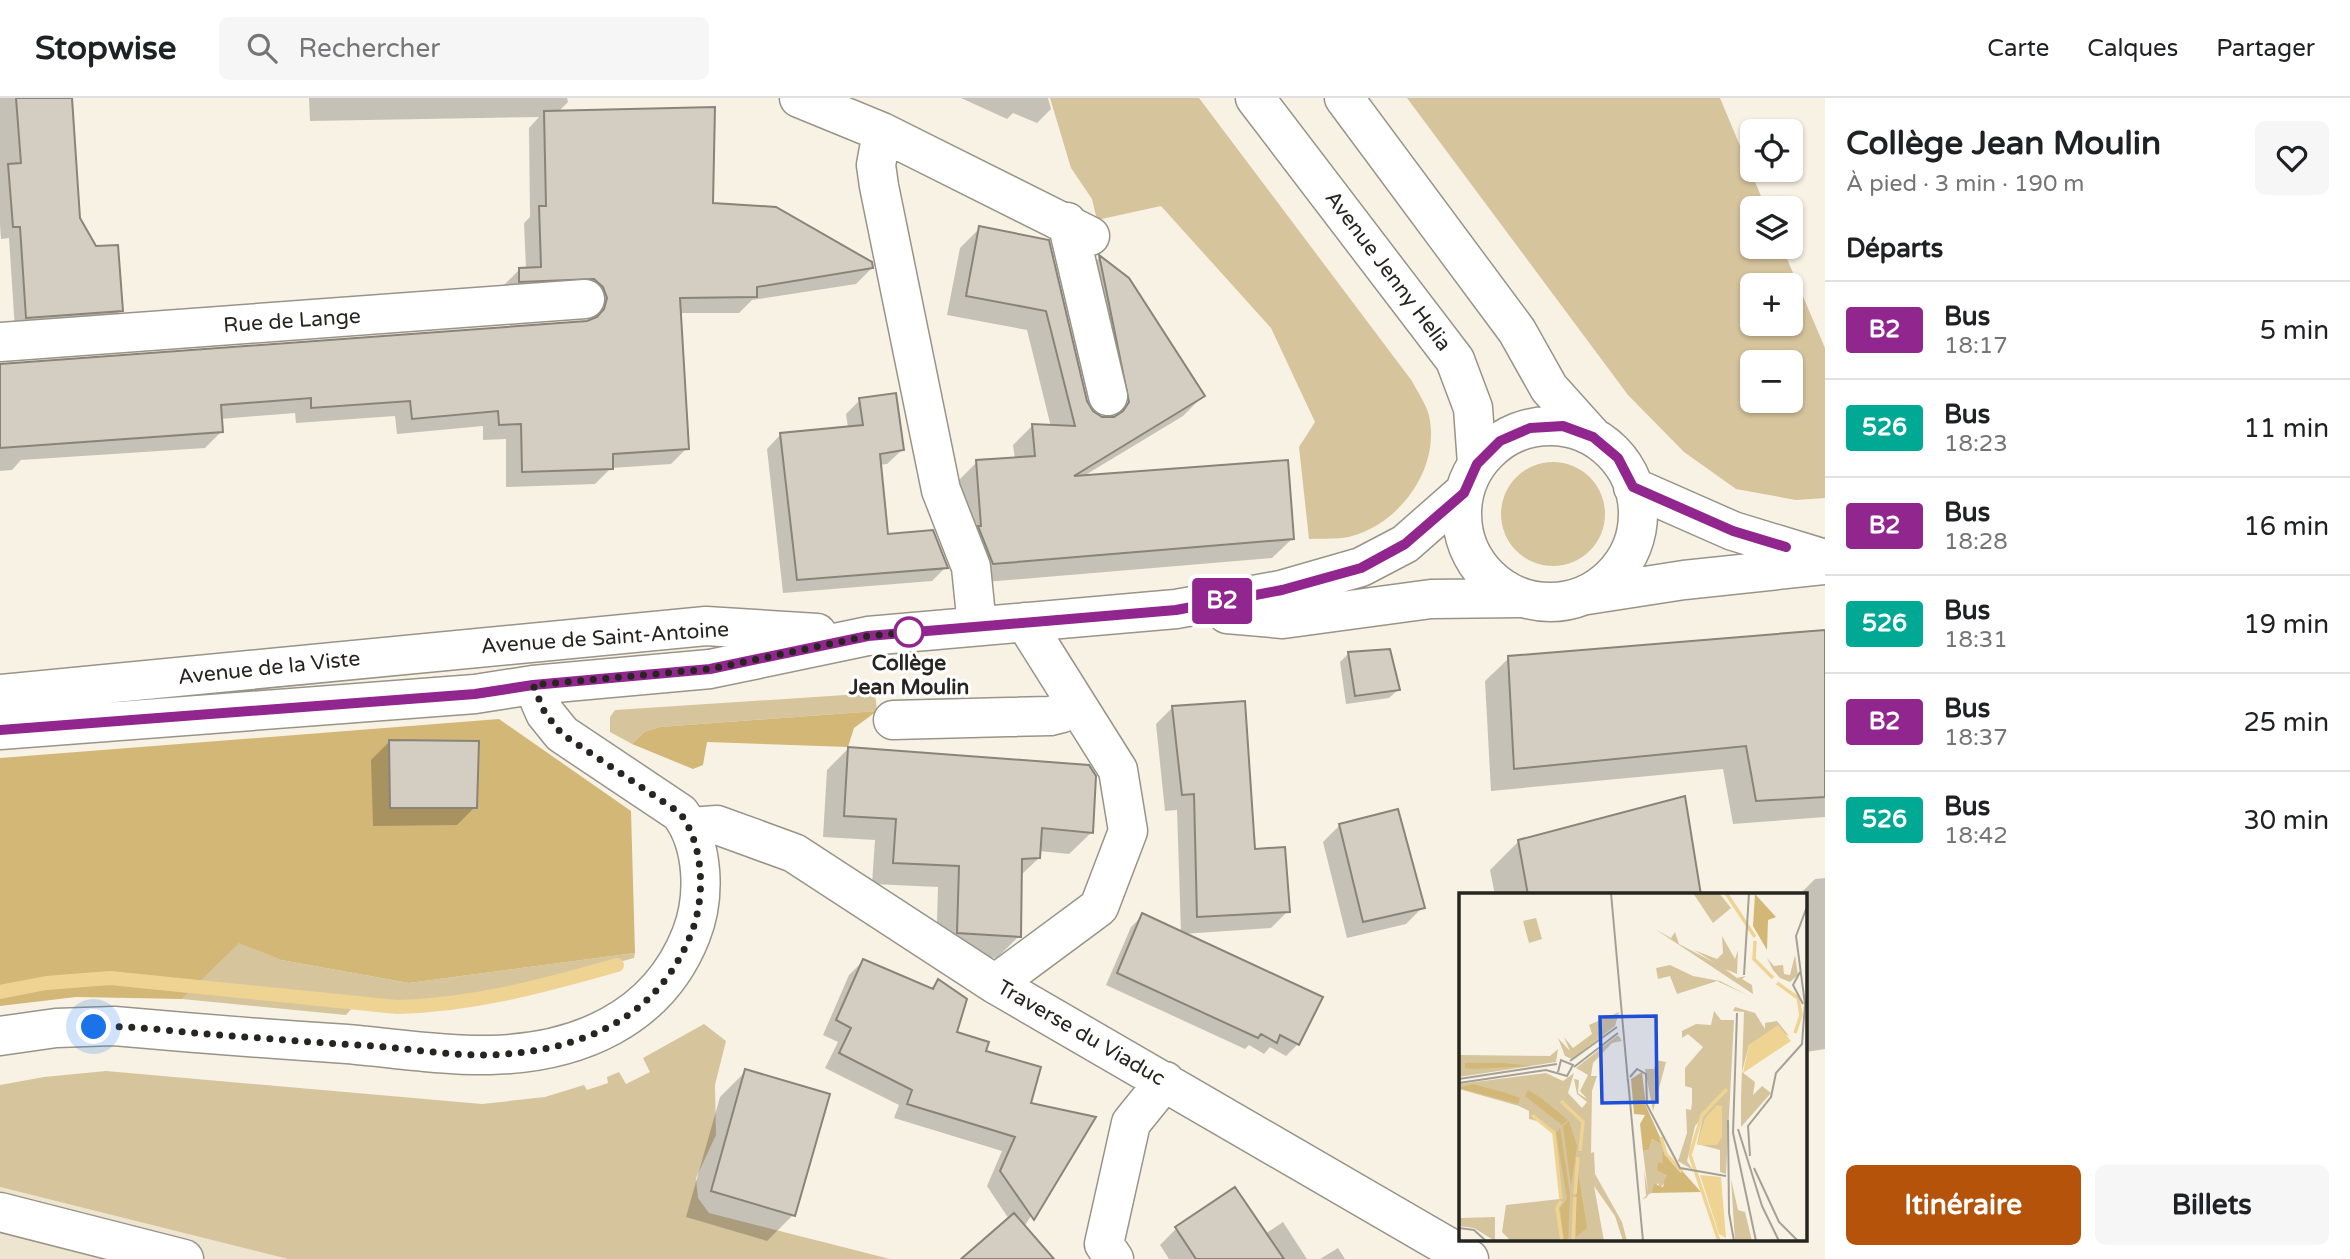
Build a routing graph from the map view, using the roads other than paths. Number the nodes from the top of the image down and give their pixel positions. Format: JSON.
{"nodes":[{"id":1,"x":799,"y":98,"type":"edge"},
{"id":2,"x":1255,"y":98,"type":"edge"},
{"id":3,"x":1345,"y":98,"type":"edge"},
{"id":4,"x":882,"y":132,"type":"junction"},
{"id":5,"x":585,"y":299,"type":"dead end"},
{"id":6,"x":0,"y":342,"type":"edge"},
{"id":7,"x":1108,"y":396,"type":"dead end"},
{"id":8,"x":1593,"y":437,"type":"junction"},
{"id":9,"x":1470,"y":478,"type":"junction"},
{"id":10,"x":1633,"y":487,"type":"junction"},
{"id":11,"x":1825,"y":559,"type":"edge"},
{"id":12,"x":1825,"y":565,"type":"edge"},
{"id":13,"x":1585,"y":596,"type":"junction"},
{"id":14,"x":1520,"y":598,"type":"junction"},
{"id":15,"x":1176,"y":610,"type":"junction"},
{"id":16,"x":1025,"y":622,"type":"junction"},
{"id":17,"x":977,"y":626,"type":"junction"},
{"id":18,"x":611,"y":635,"type":"junction"},
{"id":19,"x":868,"y":636,"type":"junction"},
{"id":20,"x":426,"y":652,"type":"junction"},
{"id":21,"x":533,"y":685,"type":"junction"},
{"id":22,"x":0,"y":694,"type":"edge"},
{"id":23,"x":1076,"y":704,"type":"junction"},
{"id":24,"x":892,"y":720,"type":"dead end"},
{"id":25,"x":0,"y":730,"type":"edge"},
{"id":26,"x":690,"y":827,"type":"junction"},
{"id":27,"x":995,"y":984,"type":"junction"},
{"id":28,"x":0,"y":1036,"type":"edge"},
{"id":29,"x":1165,"y":1081,"type":"junction"},
{"id":30,"x":0,"y":1212,"type":"edge"},
{"id":31,"x":184,"y":1259,"type":"edge"},
{"id":32,"x":1114,"y":1259,"type":"edge"},
{"id":33,"x":1469,"y":1259,"type":"edge"}],
"edges":[{"from":1,"to":4,"type":"street"},
{"from":2,"to":9,"type":"street","name":"Avenue Jenny Helia"},
{"from":3,"to":8,"type":"street"},
{"from":4,"to":7,"type":"street"},
{"from":4,"to":17,"type":"street"},
{"from":5,"to":6,"type":"street","name":"Rue de Lange"},
{"from":8,"to":9,"type":"street"},
{"from":8,"to":10,"type":"street"},
{"from":9,"to":14,"type":"street"},
{"from":9,"to":15,"type":"street","name":"Avenue de Saint-Antoine"},
{"from":10,"to":11,"type":"street"},
{"from":10,"to":13,"type":"street"},
{"from":12,"to":13,"type":"street"},
{"from":13,"to":14,"type":"street"},
{"from":14,"to":15,"type":"street","name":"Avenue de Saint-Antoine"},
{"from":15,"to":16,"type":"street","name":"Avenue de Saint-Antoine"},
{"from":16,"to":17,"type":"street","name":"Avenue de Saint-Antoine"},
{"from":16,"to":23,"type":"street"},
{"from":17,"to":19,"type":"street","name":"Avenue de Saint-Antoine"},
{"from":18,"to":19,"type":"street","name":"Avenue de Saint-Antoine"},
{"from":18,"to":20,"type":"street","name":"Avenue de Saint-Antoine"},
{"from":18,"to":21,"type":"street"},
{"from":19,"to":21,"type":"street","name":"Avenue de Saint-Antoine"},
{"from":20,"to":21,"type":"street","name":"Avenue de la Viste"},
{"from":20,"to":22,"type":"street","name":"Avenue de la Viste"},
{"from":21,"to":25,"type":"street","name":"Avenue de Saint-Antoine"},
{"from":21,"to":26,"type":"street"},
{"from":23,"to":24,"type":"street"},
{"from":23,"to":27,"type":"street"},
{"from":26,"to":27,"type":"street","name":"Traverse du Viaduc"},
{"from":26,"to":28,"type":"street"},
{"from":27,"to":29,"type":"street","name":"Traverse du Viaduc"},
{"from":29,"to":32,"type":"street"},
{"from":29,"to":33,"type":"street","name":"Traverse du Viaduc"},
{"from":30,"to":31,"type":"street"}]}
